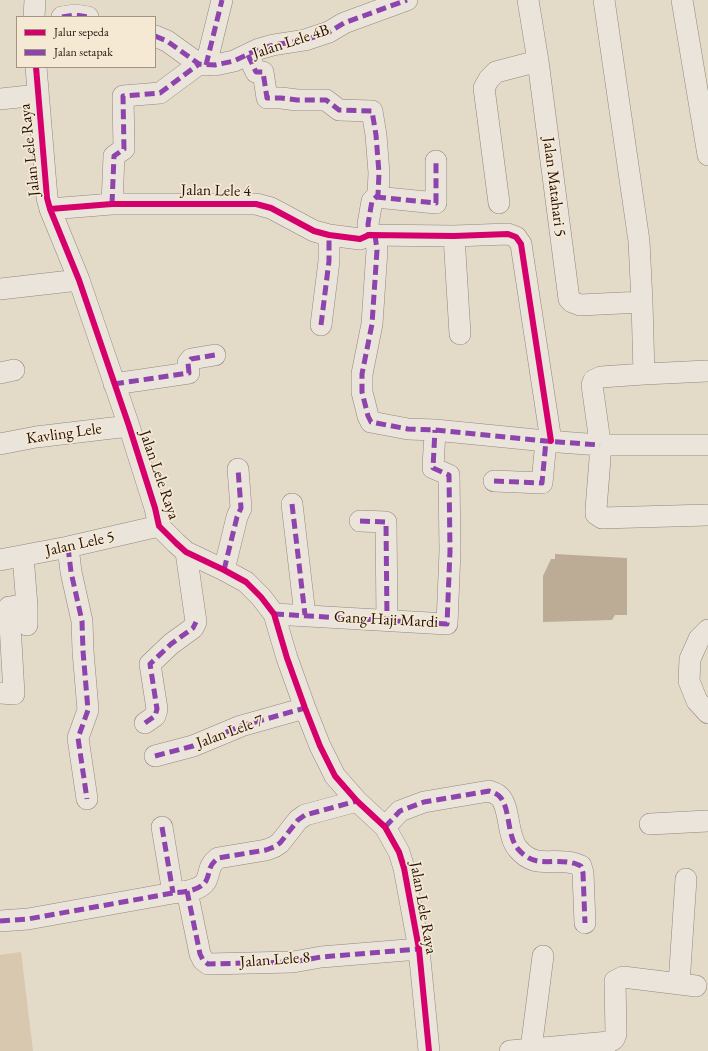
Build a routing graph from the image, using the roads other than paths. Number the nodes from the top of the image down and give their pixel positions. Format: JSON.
{"nodes":[{"id":1,"x":35,"y":0,"type":"edge"},
{"id":2,"x":222,"y":0,"type":"edge"},
{"id":3,"x":407,"y":0,"type":"edge"},
{"id":4,"x":528,"y":0,"type":"edge"},
{"id":5,"x":604,"y":0,"type":"edge"},
{"id":6,"x":682,"y":0,"type":"edge"},
{"id":7,"x":34,"y":16,"type":"edge"},
{"id":8,"x":68,"y":16,"type":"edge"},
{"id":9,"x":82,"y":16,"type":"edge"},
{"id":10,"x":156,"y":36,"type":"edge"},
{"id":11,"x":248,"y":55,"type":"junction"},
{"id":12,"x":538,"y":61,"type":"junction"},
{"id":13,"x":202,"y":64,"type":"junction"},
{"id":14,"x":36,"y":68,"type":"edge"},
{"id":15,"x":38,"y":95,"type":"junction"},
{"id":16,"x":0,"y":99,"type":"edge"},
{"id":17,"x":708,"y":155,"type":"edge"},
{"id":18,"x":436,"y":161,"type":"dead end"},
{"id":19,"x":376,"y":197,"type":"junction"},
{"id":20,"x":500,"y":203,"type":"dead end"},
{"id":21,"x":112,"y":204,"type":"junction"},
{"id":22,"x":50,"y":209,"type":"junction"},
{"id":23,"x":329,"y":235,"type":"junction"},
{"id":24,"x":372,"y":235,"type":"junction"},
{"id":25,"x":454,"y":236,"type":"junction"},
{"id":26,"x":79,"y":280,"type":"junction"},
{"id":27,"x":0,"y":289,"type":"edge"},
{"id":28,"x":642,"y":302,"type":"junction"},
{"id":29,"x":321,"y":325,"type":"dead end"},
{"id":30,"x":460,"y":334,"type":"dead end"},
{"id":31,"x":214,"y":355,"type":"dead end"},
{"id":32,"x":708,"y":371,"type":"edge"},
{"id":33,"x":644,"y":374,"type":"junction"},
{"id":34,"x":114,"y":384,"type":"junction"},
{"id":35,"x":129,"y":426,"type":"junction"},
{"id":36,"x":435,"y":430,"type":"junction"},
{"id":37,"x":549,"y":441,"type":"junction"},
{"id":38,"x":0,"y":444,"type":"edge"},
{"id":39,"x":600,"y":445,"type":"junction"},
{"id":40,"x":708,"y":445,"type":"edge"},
{"id":41,"x":238,"y":469,"type":"dead end"},
{"id":42,"x":494,"y":481,"type":"dead end"},
{"id":43,"x":292,"y":504,"type":"dead end"},
{"id":44,"x":708,"y":515,"type":"edge"},
{"id":45,"x":360,"y":521,"type":"dead end"},
{"id":46,"x":159,"y":526,"type":"junction"},
{"id":47,"x":68,"y":547,"type":"junction"},
{"id":48,"x":186,"y":552,"type":"junction"},
{"id":49,"x":23,"y":556,"type":"junction"},
{"id":50,"x":0,"y":560,"type":"edge"},
{"id":51,"x":224,"y":570,"type":"junction"},
{"id":52,"x":16,"y":611,"type":"edge"},
{"id":53,"x":274,"y":614,"type":"junction"},
{"id":54,"x":305,"y":615,"type":"junction"},
{"id":55,"x":387,"y":620,"type":"junction"},
{"id":56,"x":708,"y":630,"type":"edge"},
{"id":57,"x":0,"y":693,"type":"edge"},
{"id":58,"x":305,"y":708,"type":"junction"},
{"id":59,"x":708,"y":713,"type":"edge"},
{"id":60,"x":145,"y":723,"type":"dead end"},
{"id":61,"x":155,"y":756,"type":"dead end"},
{"id":62,"x":87,"y":799,"type":"dead end"},
{"id":63,"x":357,"y":801,"type":"junction"},
{"id":64,"x":708,"y":821,"type":"edge"},
{"id":65,"x":650,"y":824,"type":"dead end"},
{"id":66,"x":386,"y":827,"type":"junction"},
{"id":67,"x":162,"y":828,"type":"dead end"},
{"id":68,"x":686,"y":879,"type":"dead end"},
{"id":69,"x":180,"y":892,"type":"junction"},
{"id":70,"x":0,"y":922,"type":"edge"},
{"id":71,"x":585,"y":923,"type":"dead end"},
{"id":72,"x":419,"y":949,"type":"junction"},
{"id":73,"x":543,"y":956,"type":"dead end"},
{"id":74,"x":617,"y":1045,"type":"edge"},
{"id":75,"x":531,"y":1049,"type":"junction"},
{"id":76,"x":429,"y":1051,"type":"edge"},
{"id":77,"x":510,"y":1051,"type":"edge"}],
"edges":[{"from":1,"to":7,"type":"street"},
{"from":2,"to":13,"type":"street"},
{"from":3,"to":11,"type":"street","name":"Jalan Lele 4B"},
{"from":4,"to":12,"type":"street","name":"Jalan Matahari 5"},
{"from":5,"to":28,"type":"street"},
{"from":6,"to":17,"type":"street"},
{"from":8,"to":9,"type":"street"},
{"from":10,"to":13,"type":"street"},
{"from":11,"to":13,"type":"street","name":"Jalan Lele 4B"},
{"from":11,"to":19,"type":"street"},
{"from":12,"to":20,"type":"street"},
{"from":12,"to":28,"type":"street","name":"Jalan Matahari 5"},
{"from":13,"to":21,"type":"street"},
{"from":14,"to":15,"type":"street","name":"Jalan Lele Raya"},
{"from":15,"to":16,"type":"street"},
{"from":15,"to":22,"type":"street","name":"Jalan Lele Raya"},
{"from":18,"to":19,"type":"street"},
{"from":19,"to":24,"type":"street"},
{"from":21,"to":22,"type":"street","name":"Jalan Lele 4"},
{"from":21,"to":23,"type":"street","name":"Jalan Lele 4"},
{"from":22,"to":26,"type":"street","name":"Jalan Lele Raya"},
{"from":23,"to":24,"type":"street","name":"Jalan Lele 4"},
{"from":23,"to":29,"type":"street"},
{"from":24,"to":25,"type":"street","name":"Jalan Lele 4"},
{"from":24,"to":36,"type":"street"},
{"from":25,"to":30,"type":"street"},
{"from":25,"to":37,"type":"street","name":"Jalan Lele 4"},
{"from":26,"to":27,"type":"street"},
{"from":26,"to":34,"type":"street","name":"Jalan Lele Raya"},
{"from":28,"to":33,"type":"street"},
{"from":31,"to":34,"type":"street"},
{"from":32,"to":33,"type":"street"},
{"from":33,"to":39,"type":"street"},
{"from":34,"to":35,"type":"street","name":"Jalan Lele Raya"},
{"from":35,"to":38,"type":"street","name":"Kavling Lele"},
{"from":35,"to":46,"type":"street","name":"Jalan Lele Raya"},
{"from":36,"to":37,"type":"street"},
{"from":36,"to":55,"type":"street","name":"Gang Haji Mardi"},
{"from":37,"to":39,"type":"street"},
{"from":37,"to":42,"type":"street","name":"Jalan Lele 4"},
{"from":39,"to":40,"type":"street"},
{"from":39,"to":44,"type":"street"},
{"from":41,"to":51,"type":"street"},
{"from":43,"to":54,"type":"street"},
{"from":45,"to":55,"type":"street"},
{"from":46,"to":47,"type":"street","name":"Jalan Lele 5"},
{"from":46,"to":48,"type":"street","name":"Jalan Lele Raya"},
{"from":47,"to":49,"type":"street","name":"Jalan Lele 5"},
{"from":47,"to":62,"type":"street"},
{"from":48,"to":51,"type":"street","name":"Jalan Lele Raya"},
{"from":48,"to":60,"type":"street"},
{"from":49,"to":50,"type":"street","name":"Jalan Lele 5"},
{"from":49,"to":52,"type":"street"},
{"from":51,"to":53,"type":"street","name":"Jalan Lele Raya"},
{"from":52,"to":57,"type":"street"},
{"from":53,"to":54,"type":"street","name":"Gang Haji Mardi"},
{"from":53,"to":58,"type":"street","name":"Jalan Lele Raya"},
{"from":54,"to":55,"type":"street","name":"Gang Haji Mardi"},
{"from":56,"to":59,"type":"street"},
{"from":58,"to":61,"type":"street","name":"Jalan Lele 7"},
{"from":58,"to":63,"type":"street","name":"Jalan Lele Raya"},
{"from":63,"to":66,"type":"street","name":"Jalan Lele Raya"},
{"from":63,"to":69,"type":"street"},
{"from":64,"to":65,"type":"street"},
{"from":66,"to":71,"type":"street"},
{"from":66,"to":72,"type":"street","name":"Jalan Lele Raya"},
{"from":67,"to":69,"type":"street"},
{"from":68,"to":74,"type":"street"},
{"from":69,"to":70,"type":"street"},
{"from":69,"to":72,"type":"street","name":"Jalan Lele 8"},
{"from":72,"to":76,"type":"street","name":"Jalan Lele Raya"},
{"from":73,"to":75,"type":"street"},
{"from":74,"to":75,"type":"street"},
{"from":75,"to":77,"type":"street"}]}
